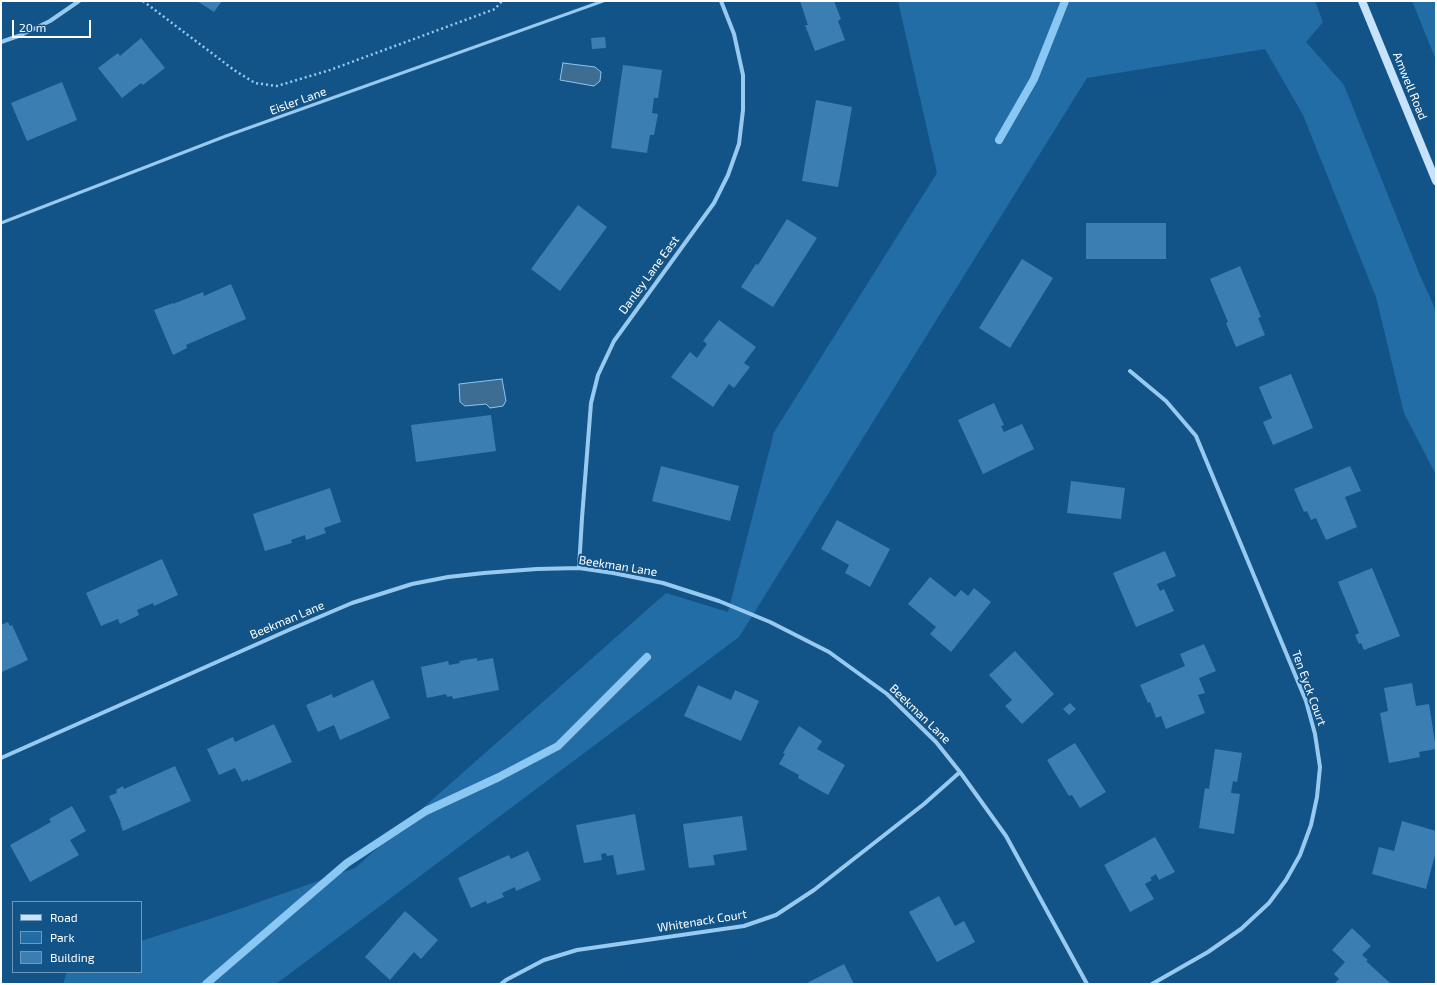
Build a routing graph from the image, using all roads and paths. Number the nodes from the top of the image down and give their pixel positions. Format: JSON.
{"nodes":[{"id":1,"x":79,"y":1,"type":"edge"},
{"id":2,"x":143,"y":1,"type":"edge"},
{"id":3,"x":502,"y":1,"type":"edge"},
{"id":4,"x":603,"y":1,"type":"edge"},
{"id":5,"x":721,"y":1,"type":"edge"},
{"id":6,"x":1362,"y":1,"type":"edge"},
{"id":7,"x":1,"y":42,"type":"edge"},
{"id":8,"x":1436,"y":181,"type":"edge"},
{"id":9,"x":1,"y":223,"type":"edge"},
{"id":10,"x":1130,"y":371,"type":"dead end"},
{"id":11,"x":579,"y":568,"type":"junction"},
{"id":12,"x":1,"y":758,"type":"edge"},
{"id":13,"x":960,"y":772,"type":"junction"},
{"id":14,"x":501,"y":984,"type":"edge"},
{"id":15,"x":1087,"y":984,"type":"edge"},
{"id":16,"x":1152,"y":984,"type":"edge"}],
"edges":[{"from":1,"to":7,"type":"street"},
{"from":2,"to":3,"type":"path"},
{"from":4,"to":9,"type":"lane","name":"Eisler Lane"},
{"from":5,"to":11,"type":"street","name":"Danley Lane East"},
{"from":6,"to":8,"type":"main road","name":"Amwell Road"},
{"from":10,"to":16,"type":"street","name":"Ten Eyck Court"},
{"from":11,"to":12,"type":"street","name":"Beekman Lane"},
{"from":11,"to":13,"type":"street","name":"Beekman Lane"},
{"from":13,"to":14,"type":"street","name":"Whitenack Court"},
{"from":13,"to":15,"type":"street","name":"Beekman Lane"}]}
